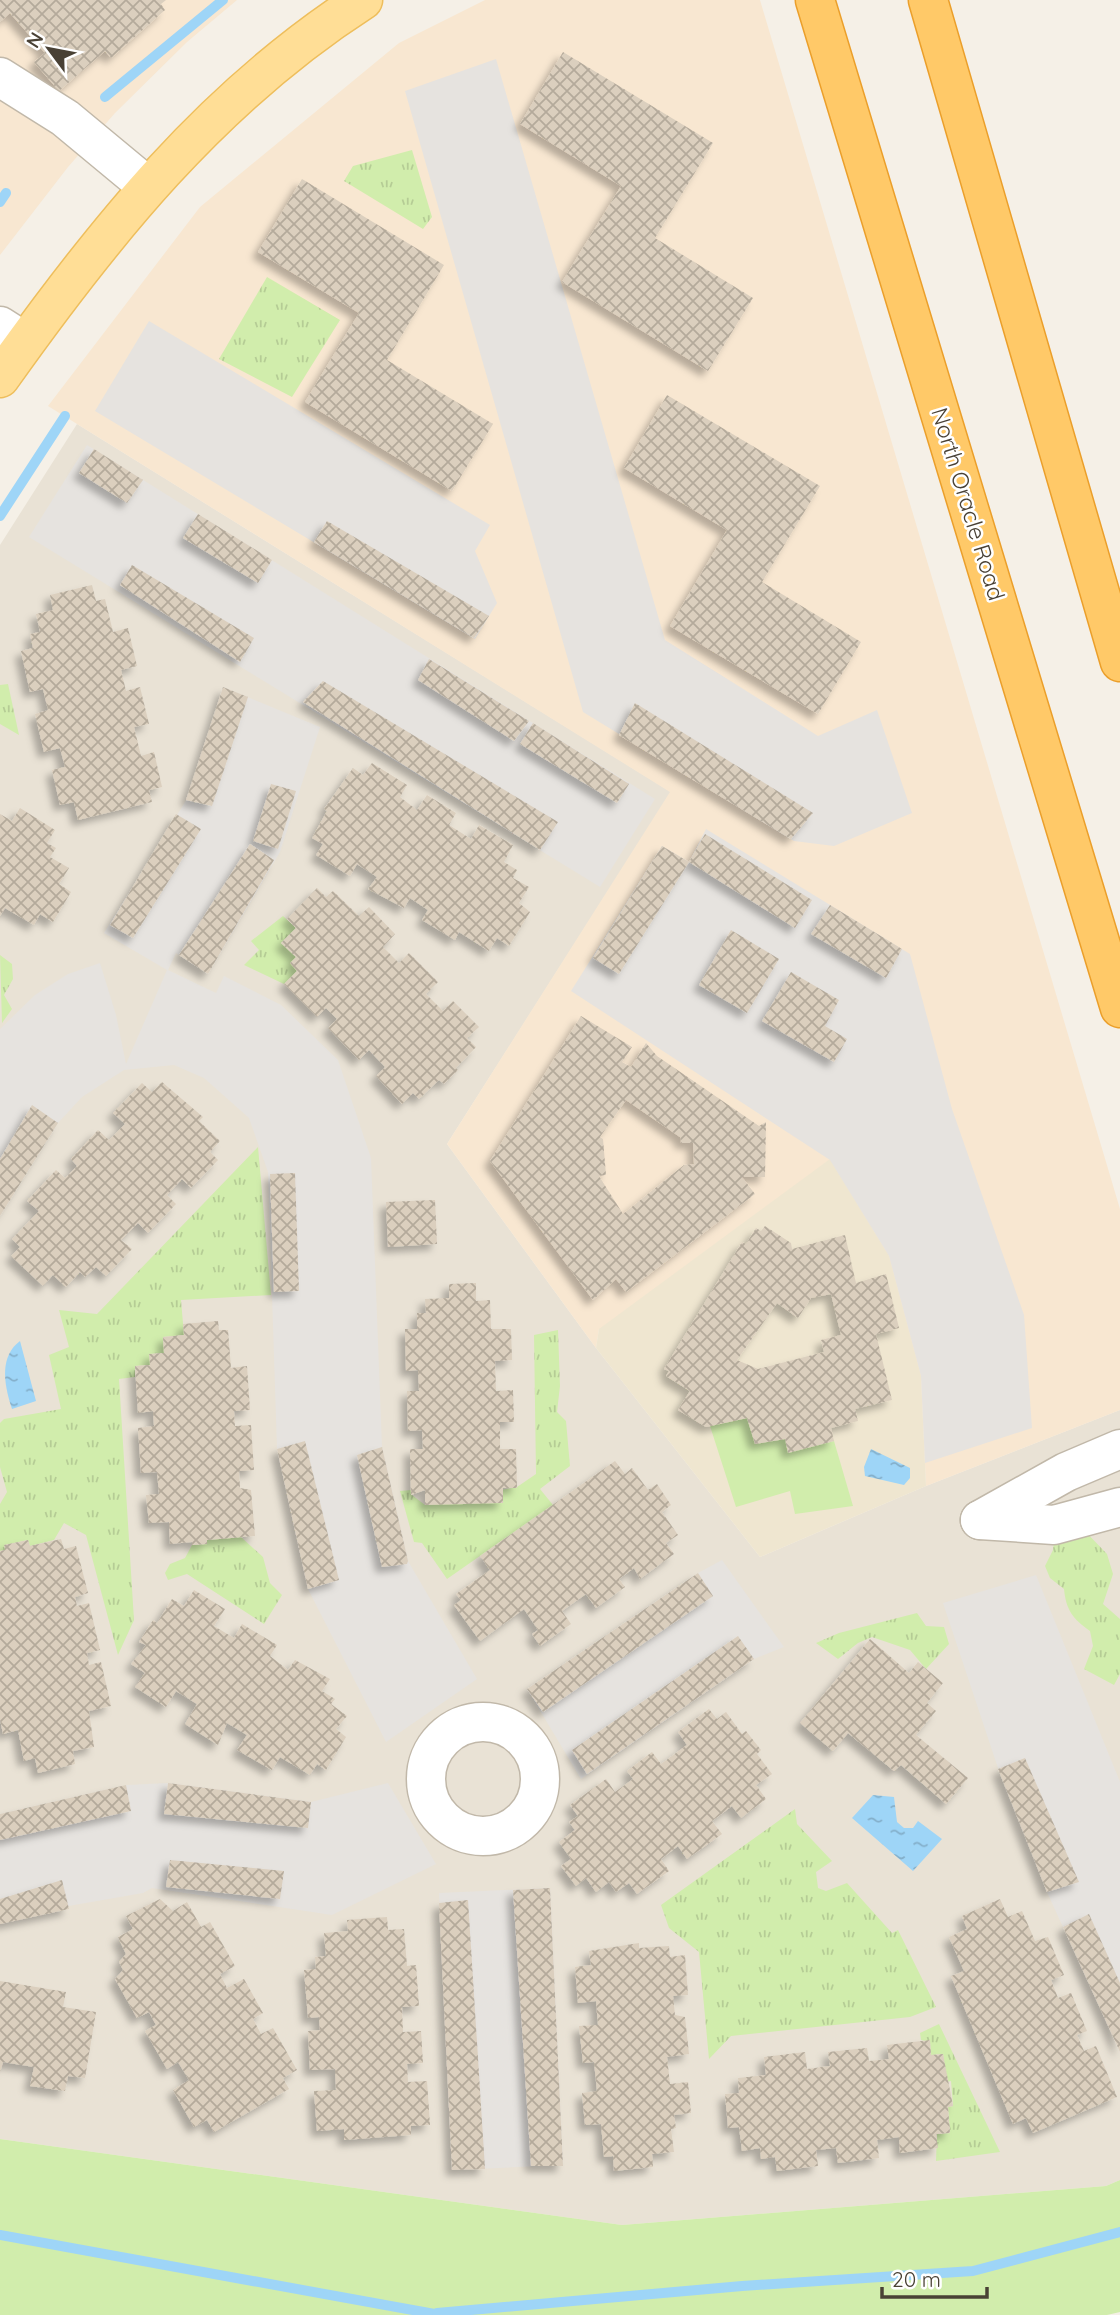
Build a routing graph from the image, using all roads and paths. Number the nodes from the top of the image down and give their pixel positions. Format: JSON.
{"nodes":[{"id":1,"x":363,"y":0,"type":"edge"},
{"id":2,"x":815,"y":0,"type":"edge"},
{"id":3,"x":928,"y":0,"type":"edge"},
{"id":4,"x":0,"y":77,"type":"edge"},
{"id":5,"x":147,"y":186,"type":"junction"},
{"id":6,"x":13,"y":334,"type":"edge"},
{"id":7,"x":0,"y":378,"type":"edge"},
{"id":8,"x":1120,"y":662,"type":"edge"},
{"id":9,"x":1120,"y":1008,"type":"edge"},
{"id":10,"x":1120,"y":1449,"type":"edge"},
{"id":11,"x":1120,"y":1507,"type":"edge"}],
"edges":[{"from":1,"to":5,"type":"main road"},
{"from":2,"to":9,"type":"highway","name":"North Oracle Road"},
{"from":3,"to":8,"type":"highway"},
{"from":4,"to":5,"type":"lane"},
{"from":5,"to":6,"type":"main road"},
{"from":6,"to":7,"type":"main road"},
{"from":10,"to":11,"type":"lane"}]}
